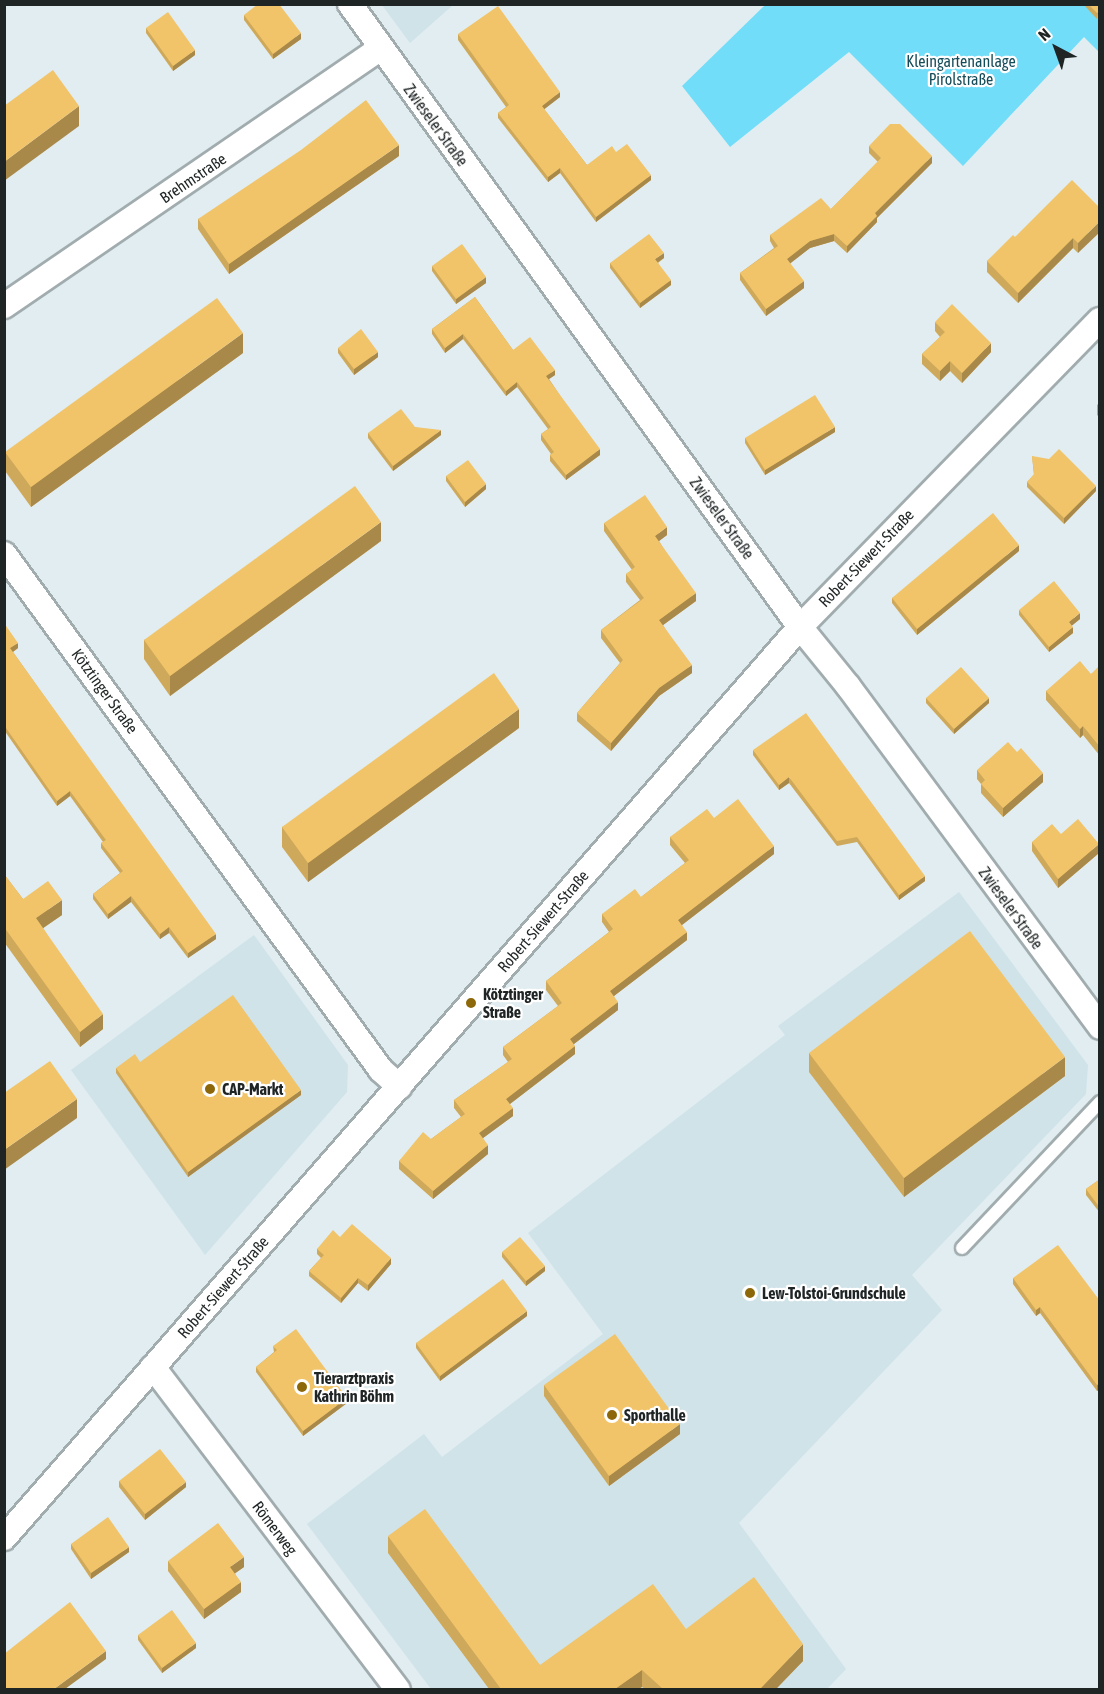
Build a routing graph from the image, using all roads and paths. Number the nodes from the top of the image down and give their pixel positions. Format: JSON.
{"nodes":[{"id":1,"x":350,"y":4,"type":"edge"},
{"id":2,"x":381,"y":48,"type":"junction"},
{"id":3,"x":4,"y":306,"type":"edge"},
{"id":4,"x":1100,"y":320,"type":"edge"},
{"id":5,"x":4,"y":554,"type":"edge"},
{"id":6,"x":800,"y":627,"type":"junction"},
{"id":7,"x":1100,"y":1027,"type":"edge"},
{"id":8,"x":400,"y":1087,"type":"junction"},
{"id":9,"x":1100,"y":1102,"type":"edge"},
{"id":10,"x":962,"y":1248,"type":"dead end"},
{"id":11,"x":153,"y":1367,"type":"junction"},
{"id":12,"x":4,"y":1538,"type":"edge"},
{"id":13,"x":398,"y":1689,"type":"edge"}],
"edges":[{"from":1,"to":2,"type":"street","name":"Zwieseler Straße"},
{"from":2,"to":3,"type":"street","name":"Brehmstraße"},
{"from":2,"to":6,"type":"street","name":"Zwieseler Straße"},
{"from":4,"to":6,"type":"street","name":"Robert-Siewert-Straße"},
{"from":5,"to":8,"type":"street","name":"Kötztinger Straße"},
{"from":6,"to":7,"type":"street","name":"Zwieseler Straße"},
{"from":6,"to":8,"type":"street","name":"Robert-Siewert-Straße"},
{"from":8,"to":11,"type":"street","name":"Robert-Siewert-Straße"},
{"from":9,"to":10,"type":"lane"},
{"from":11,"to":12,"type":"street","name":"Robert-Siewert-Straße"},
{"from":11,"to":13,"type":"street","name":"Römerweg"}]}
